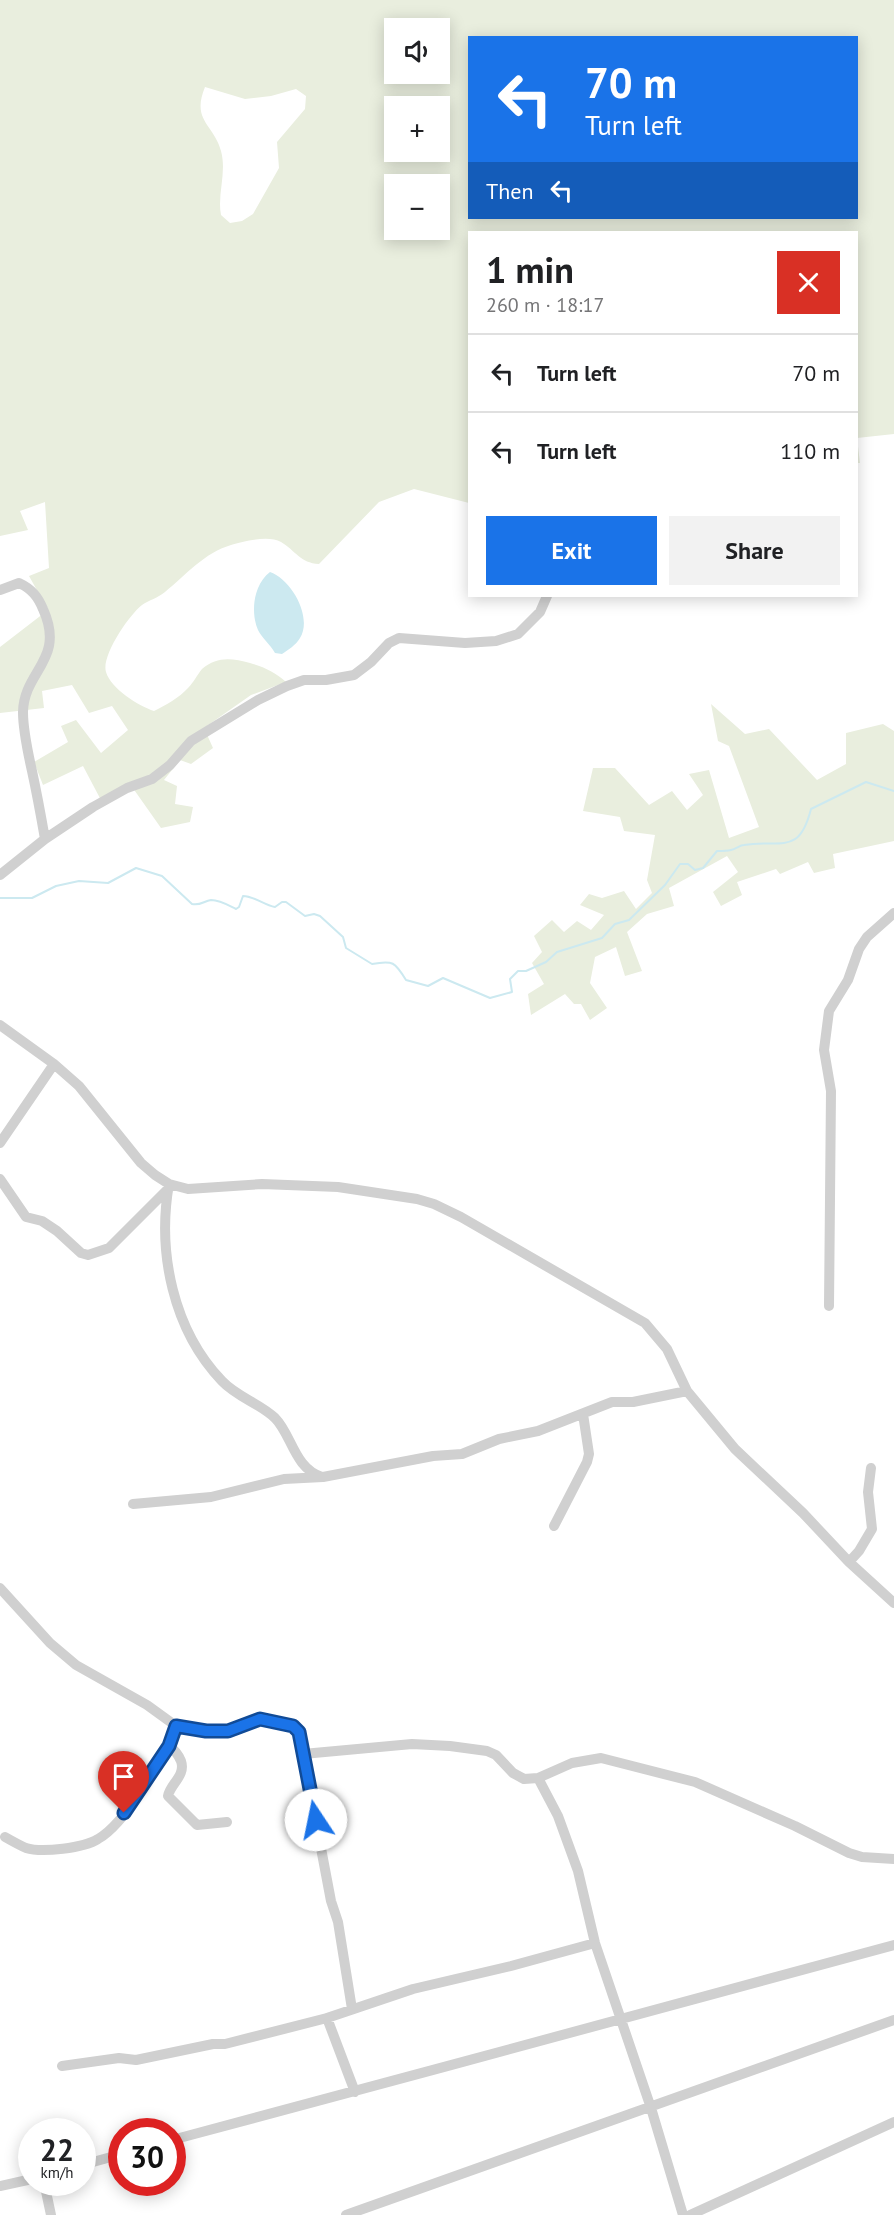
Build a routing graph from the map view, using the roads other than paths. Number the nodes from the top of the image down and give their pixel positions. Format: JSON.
{"nodes":[{"id":1,"x":0,"y":590,"type":"edge"},
{"id":2,"x":547,"y":597,"type":"edge"},
{"id":3,"x":45,"y":839,"type":"junction"},
{"id":4,"x":0,"y":875,"type":"edge"},
{"id":5,"x":894,"y":913,"type":"edge"},
{"id":6,"x":0,"y":1026,"type":"edge"},
{"id":7,"x":54,"y":1064,"type":"junction"},
{"id":8,"x":0,"y":1143,"type":"edge"},
{"id":9,"x":0,"y":1179,"type":"edge"},
{"id":10,"x":169,"y":1186,"type":"junction"},
{"id":11,"x":830,"y":1306,"type":"dead end"},
{"id":12,"x":687,"y":1391,"type":"junction"},
{"id":13,"x":583,"y":1414,"type":"junction"},
{"id":14,"x":871,"y":1468,"type":"dead end"},
{"id":15,"x":323,"y":1477,"type":"junction"},
{"id":16,"x":132,"y":1504,"type":"dead end"},
{"id":17,"x":554,"y":1526,"type":"dead end"},
{"id":18,"x":849,"y":1562,"type":"junction"},
{"id":19,"x":0,"y":1588,"type":"edge"},
{"id":20,"x":894,"y":1603,"type":"edge"},
{"id":21,"x":176,"y":1726,"type":"junction"},
{"id":22,"x":169,"y":1746,"type":"junction"},
{"id":23,"x":303,"y":1754,"type":"junction"},
{"id":24,"x":538,"y":1778,"type":"junction"},
{"id":25,"x":227,"y":1822,"type":"dead end"},
{"id":26,"x":5,"y":1837,"type":"dead end"},
{"id":27,"x":894,"y":1859,"type":"edge"},
{"id":28,"x":595,"y":1943,"type":"junction"},
{"id":29,"x":894,"y":1945,"type":"edge"},
{"id":30,"x":352,"y":2009,"type":"junction"},
{"id":31,"x":327,"y":2018,"type":"junction"},
{"id":32,"x":620,"y":2019,"type":"junction"},
{"id":33,"x":894,"y":2020,"type":"edge"},
{"id":34,"x":62,"y":2066,"type":"dead end"},
{"id":35,"x":355,"y":2092,"type":"junction"},
{"id":36,"x":651,"y":2108,"type":"junction"},
{"id":37,"x":894,"y":2122,"type":"edge"},
{"id":38,"x":186,"y":2136,"type":"edge"},
{"id":39,"x":18,"y":2182,"type":"edge"},
{"id":40,"x":0,"y":2186,"type":"edge"},
{"id":41,"x":47,"y":2196,"type":"edge"},
{"id":42,"x":51,"y":2215,"type":"edge"},
{"id":43,"x":346,"y":2215,"type":"edge"},
{"id":44,"x":684,"y":2215,"type":"edge"},
{"id":45,"x":690,"y":2215,"type":"edge"}],
"edges":[{"from":1,"to":3,"type":"street"},
{"from":2,"to":3,"type":"street"},
{"from":3,"to":4,"type":"street"},
{"from":5,"to":11,"type":"street"},
{"from":6,"to":7,"type":"street"},
{"from":7,"to":8,"type":"street"},
{"from":7,"to":10,"type":"street"},
{"from":9,"to":10,"type":"street"},
{"from":10,"to":12,"type":"street"},
{"from":10,"to":15,"type":"street"},
{"from":12,"to":13,"type":"street"},
{"from":12,"to":18,"type":"street"},
{"from":13,"to":15,"type":"street"},
{"from":13,"to":17,"type":"street"},
{"from":14,"to":18,"type":"street"},
{"from":15,"to":16,"type":"street"},
{"from":18,"to":20,"type":"street"},
{"from":19,"to":21,"type":"street"},
{"from":21,"to":22,"type":"street"},
{"from":21,"to":23,"type":"street"},
{"from":22,"to":25,"type":"street"},
{"from":22,"to":26,"type":"street"},
{"from":23,"to":24,"type":"street"},
{"from":23,"to":30,"type":"street"},
{"from":24,"to":27,"type":"street"},
{"from":24,"to":28,"type":"street"},
{"from":28,"to":30,"type":"street"},
{"from":28,"to":32,"type":"street"},
{"from":29,"to":32,"type":"street"},
{"from":30,"to":31,"type":"street"},
{"from":31,"to":34,"type":"street"},
{"from":31,"to":35,"type":"street"},
{"from":32,"to":35,"type":"street"},
{"from":32,"to":36,"type":"street"},
{"from":33,"to":36,"type":"street"},
{"from":35,"to":38,"type":"street"},
{"from":36,"to":43,"type":"street"},
{"from":36,"to":44,"type":"street"},
{"from":37,"to":45,"type":"street"},
{"from":39,"to":40,"type":"street"},
{"from":41,"to":42,"type":"street"}]}
